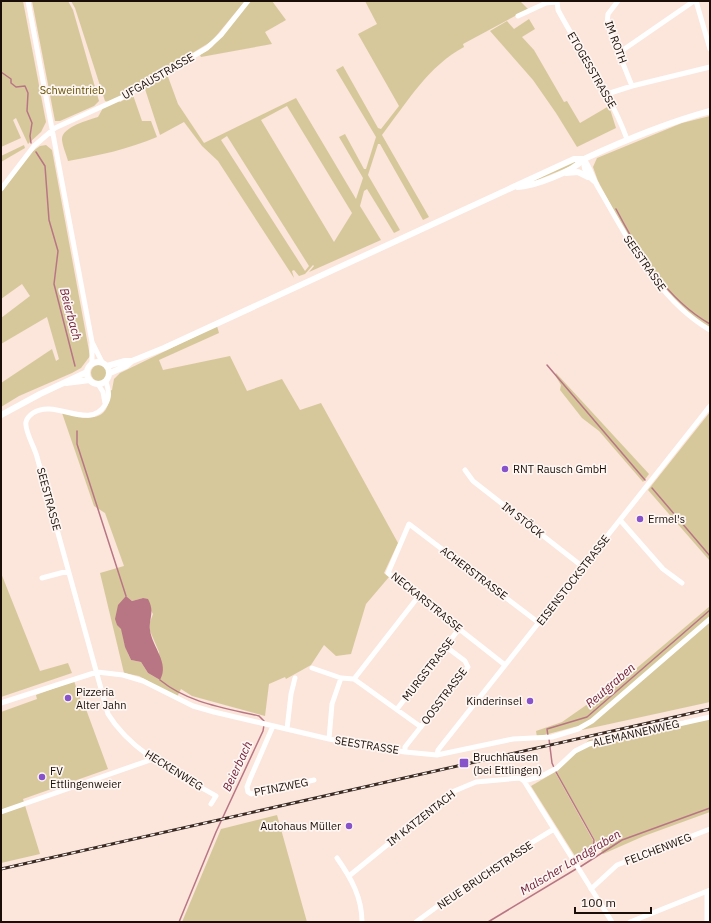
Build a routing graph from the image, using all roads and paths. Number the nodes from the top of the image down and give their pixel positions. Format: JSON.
{"nodes":[{"id":1,"x":28,"y":1,"type":"edge"},
{"id":2,"x":248,"y":1,"type":"edge"},
{"id":3,"x":557,"y":1,"type":"edge"},
{"id":4,"x":618,"y":1,"type":"edge"},
{"id":5,"x":695,"y":1,"type":"edge"},
{"id":6,"x":518,"y":16,"type":"dead end"},
{"id":7,"x":710,"y":48,"type":"edge"},
{"id":8,"x":620,"y":52,"type":"junction"},
{"id":9,"x":710,"y":67,"type":"edge"},
{"id":10,"x":632,"y":86,"type":"junction"},
{"id":11,"x":607,"y":94,"type":"junction"},
{"id":12,"x":710,"y":111,"type":"edge"},
{"id":13,"x":52,"y":131,"type":"junction"},
{"id":14,"x":627,"y":139,"type":"junction"},
{"id":15,"x":584,"y":159,"type":"junction"},
{"id":16,"x":560,"y":173,"type":"junction"},
{"id":17,"x":588,"y":177,"type":"junction"},
{"id":18,"x":596,"y":183,"type":"junction"},
{"id":19,"x":516,"y":187,"type":"junction"},
{"id":20,"x":1,"y":189,"type":"edge"},
{"id":21,"x":710,"y":330,"type":"edge"},
{"id":22,"x":92,"y":342,"type":"junction"},
{"id":23,"x":132,"y":361,"type":"junction"},
{"id":24,"x":92,"y":364,"type":"junction"},
{"id":25,"x":105,"y":364,"type":"junction"},
{"id":26,"x":87,"y":372,"type":"junction"},
{"id":27,"x":110,"y":373,"type":"junction"},
{"id":28,"x":90,"y":380,"type":"junction"},
{"id":29,"x":106,"y":382,"type":"junction"},
{"id":30,"x":66,"y":383,"type":"junction"},
{"id":31,"x":98,"y":384,"type":"junction"},
{"id":32,"x":105,"y":404,"type":"junction"},
{"id":33,"x":710,"y":406,"type":"edge"},
{"id":34,"x":1,"y":415,"type":"edge"},
{"id":35,"x":465,"y":470,"type":"dead end"},
{"id":36,"x":620,"y":520,"type":"junction"},
{"id":37,"x":409,"y":524,"type":"joint"},
{"id":38,"x":583,"y":567,"type":"junction"},
{"id":39,"x":68,"y":571,"type":"junction"},
{"id":40,"x":42,"y":578,"type":"dead end"},
{"id":41,"x":682,"y":583,"type":"dead end"},
{"id":42,"x":418,"y":597,"type":"junction"},
{"id":43,"x":710,"y":619,"type":"edge"},
{"id":44,"x":539,"y":623,"type":"junction"},
{"id":45,"x":459,"y":629,"type":"junction"},
{"id":46,"x":445,"y":646,"type":"junction"},
{"id":47,"x":506,"y":665,"type":"junction"},
{"id":48,"x":312,"y":668,"type":"dead end"},
{"id":49,"x":96,"y":672,"type":"junction"},
{"id":50,"x":295,"y":678,"type":"dead end"},
{"id":51,"x":341,"y":678,"type":"junction"},
{"id":52,"x":354,"y":679,"type":"junction"},
{"id":53,"x":1,"y":703,"type":"edge"},
{"id":54,"x":397,"y":709,"type":"junction"},
{"id":55,"x":710,"y":717,"type":"edge"},
{"id":56,"x":273,"y":726,"type":"junction"},
{"id":57,"x":421,"y":727,"type":"junction"},
{"id":58,"x":287,"y":729,"type":"junction"},
{"id":59,"x":329,"y":739,"type":"junction"},
{"id":60,"x":405,"y":752,"type":"junction"},
{"id":61,"x":437,"y":755,"type":"junction"},
{"id":62,"x":153,"y":759,"type":"junction"},
{"id":63,"x":314,"y":780,"type":"dead end"},
{"id":64,"x":524,"y":781,"type":"junction"},
{"id":65,"x":211,"y":804,"type":"dead end"},
{"id":66,"x":1,"y":812,"type":"edge"},
{"id":67,"x":554,"y":829,"type":"junction"},
{"id":68,"x":710,"y":831,"type":"edge"},
{"id":69,"x":337,"y":858,"type":"dead end"},
{"id":70,"x":350,"y":876,"type":"junction"},
{"id":71,"x":592,"y":889,"type":"junction"},
{"id":72,"x":708,"y":891,"type":"edge"},
{"id":73,"x":362,"y":922,"type":"edge"},
{"id":74,"x":416,"y":922,"type":"edge"},
{"id":75,"x":612,"y":922,"type":"edge"},
{"id":76,"x":630,"y":922,"type":"edge"},
{"id":77,"x":707,"y":922,"type":"edge"}],
"edges":[{"from":1,"to":13,"type":"street"},
{"from":2,"to":13,"type":"street","name":"UFGAUSTRASSE"},
{"from":3,"to":6,"type":"street","name":"ETOGESSTRASSE"},
{"from":3,"to":11,"type":"street","name":"ETOGESSTRASSE"},
{"from":4,"to":8,"type":"street","name":"IM ROTH"},
{"from":5,"to":7,"type":"street"},
{"from":5,"to":8,"type":"street"},
{"from":8,"to":10,"type":"street","name":"IM ROTH"},
{"from":9,"to":10,"type":"street"},
{"from":10,"to":11,"type":"street"},
{"from":11,"to":14,"type":"street","name":"ETOGESSTRASSE"},
{"from":12,"to":14,"type":"main road"},
{"from":13,"to":20,"type":"street","name":"UFGAUSTRASSE"},
{"from":13,"to":22,"type":"street"},
{"from":14,"to":15,"type":"main road"},
{"from":15,"to":16,"type":"main road"},
{"from":15,"to":17,"type":"street"},
{"from":15,"to":18,"type":"street","name":"SEESTRASSE"},
{"from":15,"to":19,"type":"main road"},
{"from":16,"to":17,"type":"main road"},
{"from":16,"to":19,"type":"main road"},
{"from":17,"to":18,"type":"street","name":"SEESTRASSE"},
{"from":18,"to":21,"type":"street","name":"SEESTRASSE"},
{"from":19,"to":23,"type":"main road"},
{"from":22,"to":24,"type":"street"},
{"from":22,"to":25,"type":"street"},
{"from":23,"to":25,"type":"main road"},
{"from":23,"to":27,"type":"main road"},
{"from":24,"to":25,"type":"main road"},
{"from":24,"to":26,"type":"main road"},
{"from":25,"to":27,"type":"main road"},
{"from":26,"to":28,"type":"main road"},
{"from":26,"to":30,"type":"main road"},
{"from":27,"to":29,"type":"main road"},
{"from":28,"to":30,"type":"main road"},
{"from":28,"to":31,"type":"main road"},
{"from":29,"to":31,"type":"main road"},
{"from":29,"to":32,"type":"street"},
{"from":30,"to":34,"type":"main road"},
{"from":31,"to":32,"type":"street"},
{"from":32,"to":39,"type":"street","name":"SEESTRASSE"},
{"from":33,"to":36,"type":"street","name":"EISENSTOCKSTRASSE"},
{"from":35,"to":38,"type":"street","name":"IM STÖCK"},
{"from":36,"to":38,"type":"street","name":"EISENSTOCKSTRASSE"},
{"from":36,"to":41,"type":"street"},
{"from":37,"to":42,"type":"street","name":"NECKARSTRASSE"},
{"from":37,"to":44,"type":"street","name":"ACHERSTRASSE"},
{"from":38,"to":44,"type":"street","name":"EISENSTOCKSTRASSE"},
{"from":39,"to":40,"type":"street"},
{"from":39,"to":49,"type":"street","name":"SEESTRASSE"},
{"from":42,"to":45,"type":"street","name":"NECKARSTRASSE"},
{"from":42,"to":52,"type":"street"},
{"from":43,"to":61,"type":"street","name":"SEESTRASSE"},
{"from":44,"to":47,"type":"street","name":"EISENSTOCKSTRASSE"},
{"from":45,"to":46,"type":"street","name":"MURGSTRASSE"},
{"from":45,"to":47,"type":"street","name":"NECKARSTRASSE"},
{"from":46,"to":54,"type":"street","name":"MURGSTRASSE"},
{"from":46,"to":57,"type":"street","name":"OOSSTRASSE"},
{"from":47,"to":61,"type":"street","name":"EISENSTOCKSTRASSE"},
{"from":48,"to":51,"type":"street"},
{"from":49,"to":53,"type":"street"},
{"from":49,"to":56,"type":"street","name":"SEESTRASSE"},
{"from":49,"to":62,"type":"street","name":"HECKENWEG"},
{"from":50,"to":58,"type":"street"},
{"from":51,"to":52,"type":"street"},
{"from":51,"to":59,"type":"street"},
{"from":52,"to":54,"type":"street"},
{"from":54,"to":57,"type":"street"},
{"from":55,"to":64,"type":"street","name":"ALEMANNENWEG"},
{"from":56,"to":58,"type":"street","name":"SEESTRASSE"},
{"from":56,"to":63,"type":"street","name":"PFINZWEG"},
{"from":57,"to":60,"type":"street","name":"OOSSTRASSE"},
{"from":58,"to":59,"type":"street","name":"SEESTRASSE"},
{"from":59,"to":60,"type":"street","name":"SEESTRASSE"},
{"from":60,"to":61,"type":"street","name":"SEESTRASSE"},
{"from":62,"to":65,"type":"street","name":"HECKENWEG"},
{"from":62,"to":66,"type":"street"},
{"from":64,"to":67,"type":"street"},
{"from":64,"to":70,"type":"street","name":"IM KATZENTACH"},
{"from":67,"to":71,"type":"street"},
{"from":67,"to":74,"type":"street","name":"NEUE BRUCHSTRASSE"},
{"from":68,"to":71,"type":"street","name":"FELCHENWEG"},
{"from":69,"to":70,"type":"street"},
{"from":70,"to":73,"type":"street"},
{"from":71,"to":75,"type":"street"},
{"from":72,"to":76,"type":"street"},
{"from":72,"to":77,"type":"street"}]}
